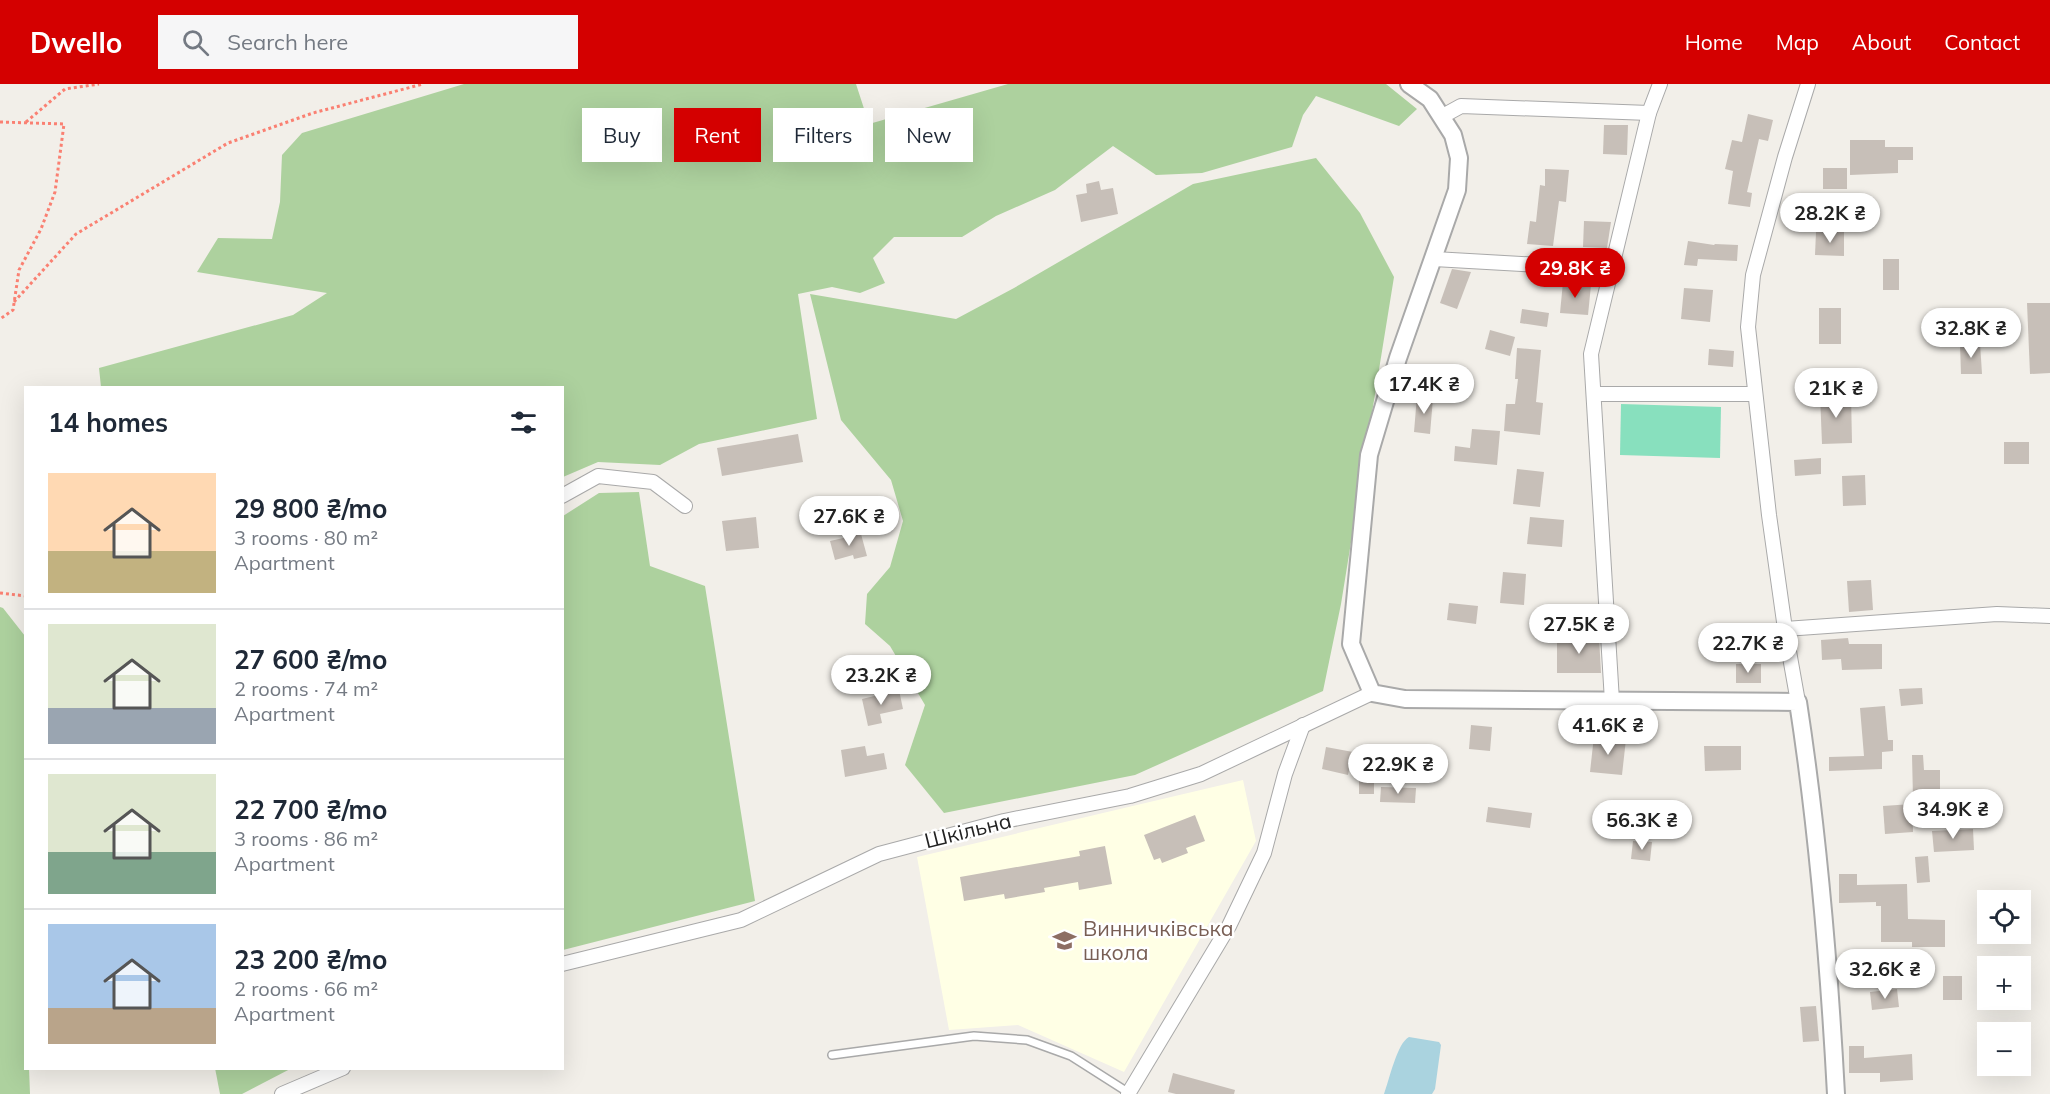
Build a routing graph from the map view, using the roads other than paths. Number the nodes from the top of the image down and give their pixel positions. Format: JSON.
{"nodes":[{"id":1,"x":1409,"y":84,"type":"edge"},
{"id":2,"x":1660,"y":84,"type":"edge"},
{"id":3,"x":1808,"y":84,"type":"edge"},
{"id":4,"x":1649,"y":113,"type":"junction"},
{"id":5,"x":1442,"y":117,"type":"junction"},
{"id":6,"x":1434,"y":259,"type":"junction"},
{"id":7,"x":1610,"y":269,"type":"junction"},
{"id":8,"x":1594,"y":394,"type":"junction"},
{"id":9,"x":1755,"y":394,"type":"junction"},
{"id":10,"x":564,"y":495,"type":"edge"},
{"id":11,"x":686,"y":506,"type":"dead end"},
{"id":12,"x":2050,"y":616,"type":"edge"},
{"id":13,"x":1785,"y":629,"type":"junction"},
{"id":14,"x":1372,"y":693,"type":"junction"},
{"id":15,"x":1612,"y":701,"type":"junction"},
{"id":16,"x":1798,"y":702,"type":"junction"},
{"id":17,"x":1303,"y":725,"type":"junction"},
{"id":18,"x":564,"y":964,"type":"edge"},
{"id":19,"x":832,"y":1055,"type":"dead end"},
{"id":20,"x":339,"y":1070,"type":"edge"},
{"id":21,"x":1129,"y":1093,"type":"edge"},
{"id":22,"x":282,"y":1094,"type":"edge"},
{"id":23,"x":1836,"y":1094,"type":"edge"}],
"edges":[{"from":1,"to":5,"type":"street"},
{"from":2,"to":4,"type":"street"},
{"from":3,"to":9,"type":"street"},
{"from":4,"to":5,"type":"street"},
{"from":4,"to":7,"type":"street"},
{"from":5,"to":6,"type":"street"},
{"from":6,"to":7,"type":"street"},
{"from":6,"to":14,"type":"street"},
{"from":7,"to":8,"type":"street"},
{"from":8,"to":9,"type":"street"},
{"from":8,"to":15,"type":"street"},
{"from":9,"to":13,"type":"street"},
{"from":10,"to":11,"type":"street"},
{"from":12,"to":13,"type":"street"},
{"from":13,"to":16,"type":"street"},
{"from":14,"to":15,"type":"street"},
{"from":14,"to":17,"type":"street","name":"Шкільна"},
{"from":15,"to":16,"type":"street"},
{"from":16,"to":23,"type":"street"},
{"from":17,"to":18,"type":"street","name":"Шкільна"},
{"from":17,"to":21,"type":"street"},
{"from":19,"to":21,"type":"lane"},
{"from":20,"to":22,"type":"street"}]}
